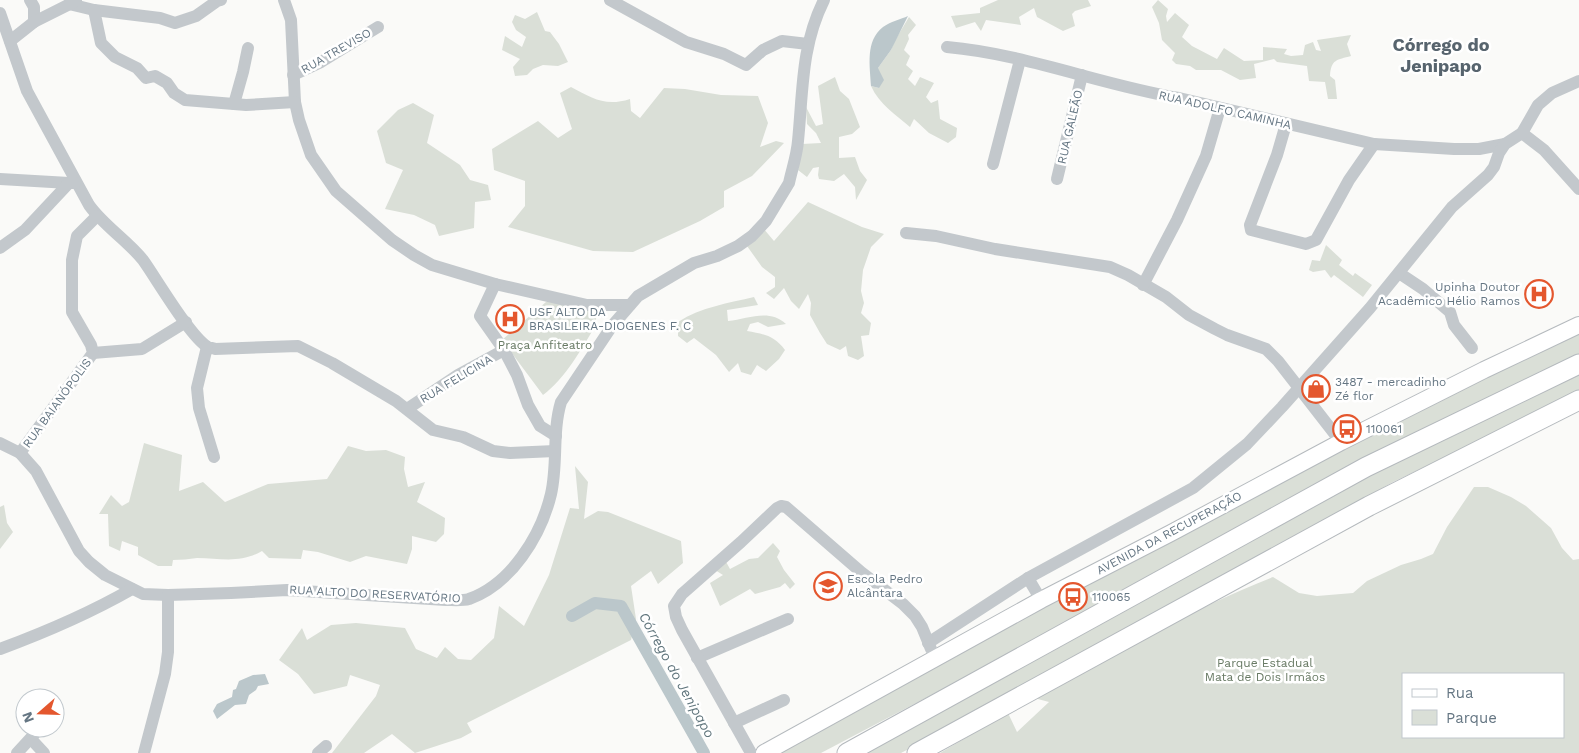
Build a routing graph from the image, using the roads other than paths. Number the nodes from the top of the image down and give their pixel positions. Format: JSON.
{"nodes":[{"id":1,"x":30,"y":0,"type":"edge"},
{"id":2,"x":220,"y":0,"type":"edge"},
{"id":3,"x":284,"y":0,"type":"edge"},
{"id":4,"x":610,"y":0,"type":"edge"},
{"id":5,"x":824,"y":0,"type":"edge"},
{"id":6,"x":74,"y":2,"type":"edge"},
{"id":7,"x":94,"y":10,"type":"junction"},
{"id":8,"x":0,"y":12,"type":"edge"},
{"id":9,"x":34,"y":22,"type":"junction"},
{"id":10,"x":378,"y":27,"type":"dead end"},
{"id":11,"x":10,"y":41,"type":"junction"},
{"id":12,"x":808,"y":44,"type":"junction"},
{"id":13,"x":946,"y":47,"type":"dead end"},
{"id":14,"x":248,"y":48,"type":"dead end"},
{"id":15,"x":1020,"y":60,"type":"junction"},
{"id":16,"x":1082,"y":74,"type":"junction"},
{"id":17,"x":293,"y":75,"type":"junction"},
{"id":18,"x":1579,"y":81,"type":"edge"},
{"id":19,"x":295,"y":102,"type":"junction"},
{"id":20,"x":234,"y":104,"type":"junction"},
{"id":21,"x":1220,"y":108,"type":"junction"},
{"id":22,"x":1286,"y":124,"type":"junction"},
{"id":23,"x":1522,"y":132,"type":"junction"},
{"id":24,"x":1374,"y":144,"type":"junction"},
{"id":25,"x":1505,"y":144,"type":"junction"},
{"id":26,"x":993,"y":164,"type":"dead end"},
{"id":27,"x":1057,"y":179,"type":"dead end"},
{"id":28,"x":0,"y":180,"type":"edge"},
{"id":29,"x":72,"y":183,"type":"junction"},
{"id":30,"x":1579,"y":189,"type":"edge"},
{"id":31,"x":97,"y":216,"type":"junction"},
{"id":32,"x":906,"y":233,"type":"dead end"},
{"id":33,"x":0,"y":248,"type":"edge"},
{"id":34,"x":1399,"y":273,"type":"junction"},
{"id":35,"x":495,"y":284,"type":"junction"},
{"id":36,"x":1143,"y":285,"type":"junction"},
{"id":37,"x":630,"y":305,"type":"junction"},
{"id":38,"x":186,"y":322,"type":"junction"},
{"id":39,"x":1579,"y":325,"type":"edge"},
{"id":40,"x":207,"y":347,"type":"junction"},
{"id":41,"x":1472,"y":348,"type":"dead end"},
{"id":42,"x":504,"y":350,"type":"junction"},
{"id":43,"x":93,"y":353,"type":"junction"},
{"id":44,"x":1579,"y":364,"type":"edge"},
{"id":45,"x":1298,"y":388,"type":"junction"},
{"id":46,"x":1579,"y":400,"type":"edge"},
{"id":47,"x":407,"y":409,"type":"junction"},
{"id":48,"x":556,"y":436,"type":"junction"},
{"id":49,"x":1341,"y":442,"type":"junction"},
{"id":50,"x":0,"y":443,"type":"edge"},
{"id":51,"x":555,"y":451,"type":"junction"},
{"id":52,"x":20,"y":453,"type":"junction"},
{"id":53,"x":214,"y":457,"type":"dead end"},
{"id":54,"x":1028,"y":578,"type":"junction"},
{"id":55,"x":132,"y":589,"type":"junction"},
{"id":56,"x":168,"y":595,"type":"junction"},
{"id":57,"x":1041,"y":600,"type":"junction"},
{"id":58,"x":788,"y":619,"type":"dead end"},
{"id":59,"x":928,"y":642,"type":"junction"},
{"id":60,"x":0,"y":649,"type":"edge"},
{"id":61,"x":697,"y":658,"type":"junction"},
{"id":62,"x":935,"y":658,"type":"junction"},
{"id":63,"x":784,"y":700,"type":"dead end"},
{"id":64,"x":734,"y":723,"type":"junction"},
{"id":65,"x":31,"y":739,"type":"joint"},
{"id":66,"x":17,"y":753,"type":"edge"},
{"id":67,"x":44,"y":753,"type":"edge"},
{"id":68,"x":144,"y":753,"type":"edge"},
{"id":69,"x":750,"y":753,"type":"edge"},
{"id":70,"x":764,"y":753,"type":"edge"},
{"id":71,"x":847,"y":753,"type":"edge"},
{"id":72,"x":917,"y":753,"type":"edge"}],
"edges":[{"from":1,"to":9,"type":"street"},
{"from":2,"to":7,"type":"street"},
{"from":3,"to":17,"type":"street"},
{"from":4,"to":12,"type":"street"},
{"from":5,"to":12,"type":"street","name":"RUA ALTO DO RESERVATÓRIO"},
{"from":6,"to":7,"type":"street"},
{"from":6,"to":9,"type":"street"},
{"from":7,"to":20,"type":"street"},
{"from":8,"to":11,"type":"street"},
{"from":9,"to":11,"type":"street"},
{"from":10,"to":17,"type":"street","name":"RUA TREVISO"},
{"from":11,"to":29,"type":"street"},
{"from":12,"to":37,"type":"street","name":"RUA ALTO DO RESERVATÓRIO"},
{"from":13,"to":15,"type":"street","name":"RUA ADOLFO CAMINHA"},
{"from":14,"to":20,"type":"street"},
{"from":15,"to":16,"type":"street","name":"RUA ADOLFO CAMINHA"},
{"from":15,"to":26,"type":"street"},
{"from":16,"to":21,"type":"street","name":"RUA ADOLFO CAMINHA"},
{"from":16,"to":27,"type":"street","name":"RUA GALEÃO"},
{"from":17,"to":19,"type":"street"},
{"from":18,"to":23,"type":"street"},
{"from":19,"to":20,"type":"street"},
{"from":19,"to":35,"type":"street"},
{"from":21,"to":22,"type":"street","name":"RUA ADOLFO CAMINHA"},
{"from":21,"to":36,"type":"street"},
{"from":22,"to":24,"type":"street","name":"RUA ADOLFO CAMINHA"},
{"from":22,"to":24,"type":"street"},
{"from":23,"to":25,"type":"street"},
{"from":23,"to":30,"type":"street"},
{"from":24,"to":25,"type":"street","name":"RUA ADOLFO CAMINHA"},
{"from":25,"to":34,"type":"street"},
{"from":28,"to":29,"type":"street"},
{"from":29,"to":31,"type":"street"},
{"from":29,"to":33,"type":"street"},
{"from":31,"to":38,"type":"street"},
{"from":31,"to":43,"type":"street","name":"RUA BAIANÓPOLIS"},
{"from":32,"to":36,"type":"street"},
{"from":34,"to":41,"type":"street"},
{"from":34,"to":45,"type":"street"},
{"from":35,"to":37,"type":"street"},
{"from":35,"to":42,"type":"street"},
{"from":36,"to":45,"type":"street"},
{"from":37,"to":48,"type":"street","name":"RUA ALTO DO RESERVATÓRIO"},
{"from":38,"to":40,"type":"street"},
{"from":38,"to":43,"type":"street"},
{"from":39,"to":49,"type":"main road","name":"AVENIDA DA RECUPERAÇÃO"},
{"from":40,"to":47,"type":"street"},
{"from":40,"to":53,"type":"street"},
{"from":42,"to":47,"type":"street","name":"RUA FELICINA"},
{"from":42,"to":48,"type":"street"},
{"from":43,"to":52,"type":"street","name":"RUA BAIANÓPOLIS"},
{"from":44,"to":71,"type":"highway"},
{"from":45,"to":49,"type":"street"},
{"from":45,"to":54,"type":"street"},
{"from":46,"to":72,"type":"highway"},
{"from":47,"to":51,"type":"street"},
{"from":48,"to":51,"type":"street","name":"RUA ALTO DO RESERVATÓRIO"},
{"from":49,"to":57,"type":"main road","name":"AVENIDA DA RECUPERAÇÃO"},
{"from":50,"to":52,"type":"street","name":"RUA ALTO DO RESERVATÓRIO"},
{"from":51,"to":56,"type":"street","name":"RUA ALTO DO RESERVATÓRIO"},
{"from":52,"to":55,"type":"street","name":"RUA ALTO DO RESERVATÓRIO"},
{"from":54,"to":57,"type":"street"},
{"from":54,"to":59,"type":"street"},
{"from":55,"to":56,"type":"street","name":"RUA ALTO DO RESERVATÓRIO"},
{"from":55,"to":60,"type":"street"},
{"from":56,"to":68,"type":"street"},
{"from":57,"to":62,"type":"main road","name":"AVENIDA DA RECUPERAÇÃO"},
{"from":58,"to":61,"type":"street"},
{"from":59,"to":61,"type":"street"},
{"from":59,"to":62,"type":"street"},
{"from":61,"to":64,"type":"street"},
{"from":62,"to":70,"type":"main road","name":"AVENIDA DA RECUPERAÇÃO"},
{"from":63,"to":64,"type":"street"},
{"from":64,"to":69,"type":"street"},
{"from":65,"to":66,"type":"street"},
{"from":65,"to":67,"type":"street"}]}
